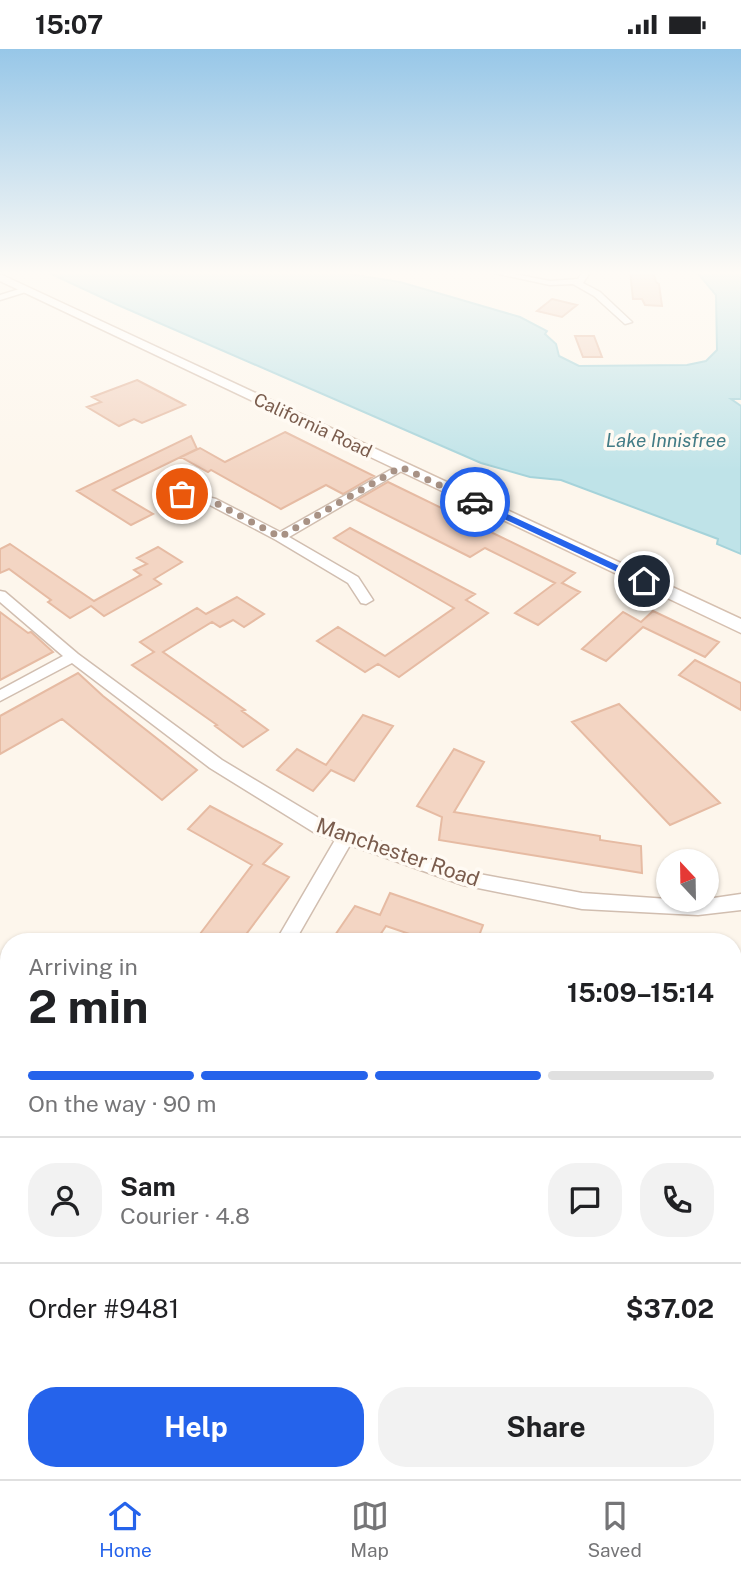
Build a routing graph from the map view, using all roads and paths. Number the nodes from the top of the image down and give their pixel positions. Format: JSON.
{"nodes":[{"id":1,"x":129,"y":338,"type":"edge"},
{"id":2,"x":401,"y":467,"type":"junction"},
{"id":3,"x":182,"y":494,"type":"dead end"},
{"id":4,"x":280,"y":537,"type":"junction"},
{"id":5,"x":0,"y":596,"type":"edge"},
{"id":6,"x":366,"y":600,"type":"dead end"},
{"id":7,"x":741,"y":627,"type":"edge"},
{"id":8,"x":73,"y":657,"type":"junction"},
{"id":9,"x":0,"y":696,"type":"edge"},
{"id":10,"x":346,"y":836,"type":"junction"},
{"id":11,"x":741,"y":902,"type":"edge"},
{"id":12,"x":290,"y":933,"type":"edge"}],
"edges":[{"from":1,"to":2,"type":"main road","name":"California Road"},
{"from":2,"to":4,"type":"street"},
{"from":2,"to":7,"type":"main road","name":"California Road"},
{"from":3,"to":4,"type":"street"},
{"from":4,"to":6,"type":"street"},
{"from":5,"to":8,"type":"street","name":"Manchester Road"},
{"from":8,"to":9,"type":"street"},
{"from":8,"to":10,"type":"street","name":"Manchester Road"},
{"from":10,"to":11,"type":"street","name":"Manchester Road"},
{"from":10,"to":12,"type":"street"}]}
